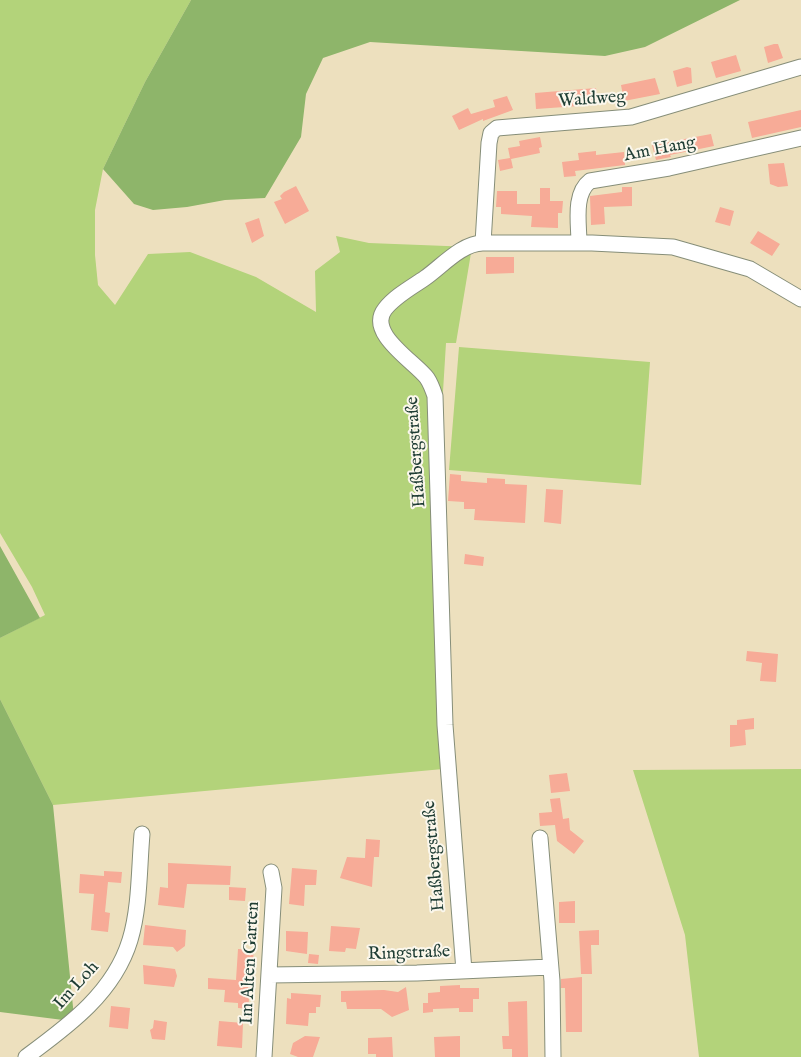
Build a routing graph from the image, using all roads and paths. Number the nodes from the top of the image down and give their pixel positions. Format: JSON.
{"nodes":[{"id":1,"x":801,"y":67,"type":"edge"},
{"id":2,"x":801,"y":138,"type":"edge"},
{"id":3,"x":483,"y":242,"type":"junction"},
{"id":4,"x":579,"y":243,"type":"junction"},
{"id":5,"x":801,"y":299,"type":"edge"},
{"id":6,"x":142,"y":834,"type":"dead end"},
{"id":7,"x":540,"y":838,"type":"dead end"},
{"id":8,"x":271,"y":872,"type":"dead end"},
{"id":9,"x":550,"y":967,"type":"junction"},
{"id":10,"x":464,"y":971,"type":"junction"},
{"id":11,"x":269,"y":975,"type":"junction"},
{"id":12,"x":26,"y":1057,"type":"edge"},
{"id":13,"x":264,"y":1057,"type":"edge"},
{"id":14,"x":553,"y":1057,"type":"edge"}],
"edges":[{"from":1,"to":3,"type":"street","name":"Waldweg"},
{"from":2,"to":4,"type":"street","name":"Am Hang"},
{"from":3,"to":4,"type":"street","name":"Haßbergstraße"},
{"from":3,"to":10,"type":"street","name":"Haßbergstraße"},
{"from":4,"to":5,"type":"street","name":"Haßbergstraße"},
{"from":6,"to":12,"type":"street","name":"Im Loh"},
{"from":7,"to":9,"type":"street"},
{"from":8,"to":11,"type":"street","name":"Im Alten Garten"},
{"from":9,"to":10,"type":"street","name":"Ringstraße"},
{"from":9,"to":14,"type":"street"},
{"from":10,"to":11,"type":"street","name":"Ringstraße"},
{"from":11,"to":13,"type":"street","name":"Im Alten Garten"}]}
